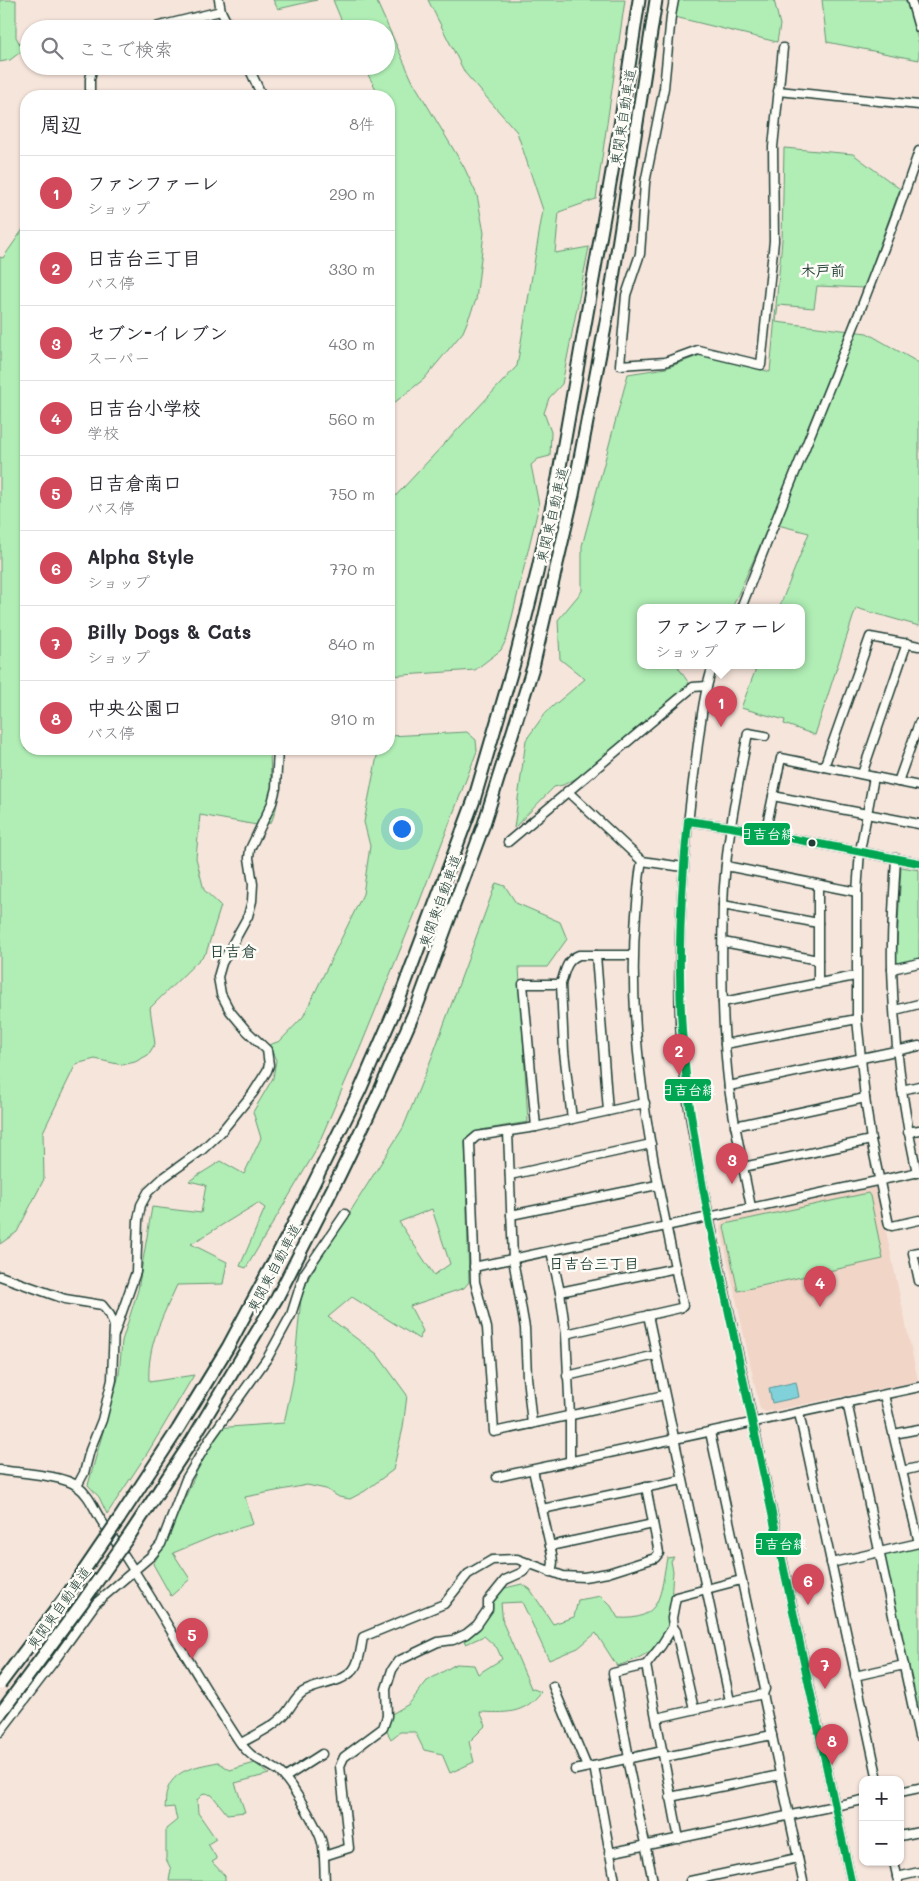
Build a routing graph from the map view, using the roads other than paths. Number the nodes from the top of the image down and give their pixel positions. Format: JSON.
{"nodes":[{"id":1,"x":218,"y":0,"type":"edge"},
{"id":2,"x":639,"y":0,"type":"edge"},
{"id":3,"x":656,"y":0,"type":"edge"},
{"id":4,"x":674,"y":0,"type":"edge"},
{"id":5,"x":911,"y":0,"type":"edge"},
{"id":6,"x":221,"y":11,"type":"junction"},
{"id":7,"x":184,"y":20,"type":"edge"},
{"id":8,"x":226,"y":20,"type":"edge"},
{"id":9,"x":919,"y":28,"type":"edge"},
{"id":10,"x":783,"y":48,"type":"dead end"},
{"id":11,"x":91,"y":75,"type":"edge"},
{"id":12,"x":252,"y":75,"type":"edge"},
{"id":13,"x":90,"y":90,"type":"edge"},
{"id":14,"x":259,"y":90,"type":"edge"},
{"id":15,"x":778,"y":91,"type":"junction"},
{"id":16,"x":919,"y":105,"type":"edge"},
{"id":17,"x":919,"y":151,"type":"edge"},
{"id":18,"x":743,"y":604,"type":"edge"},
{"id":19,"x":907,"y":643,"type":"junction"},
{"id":20,"x":919,"y":646,"type":"edge"},
{"id":21,"x":712,"y":669,"type":"edge"},
{"id":22,"x":707,"y":686,"type":"junction"},
{"id":23,"x":919,"y":723,"type":"edge"},
{"id":24,"x":765,"y":736,"type":"dead end"},
{"id":25,"x":278,"y":755,"type":"edge"},
{"id":26,"x":824,"y":767,"type":"junction"},
{"id":27,"x":862,"y":774,"type":"junction"},
{"id":28,"x":874,"y":777,"type":"junction"},
{"id":29,"x":898,"y":782,"type":"junction"},
{"id":30,"x":919,"y":786,"type":"edge"},
{"id":31,"x":567,"y":791,"type":"junction"},
{"id":32,"x":773,"y":796,"type":"junction"},
{"id":33,"x":867,"y":815,"type":"junction"},
{"id":34,"x":688,"y":821,"type":"junction"},
{"id":35,"x":919,"y":824,"type":"edge"},
{"id":36,"x":731,"y":827,"type":"junction"},
{"id":37,"x":765,"y":834,"type":"junction"},
{"id":38,"x":508,"y":842,"type":"dead end"},
{"id":39,"x":860,"y":851,"type":"junction"},
{"id":40,"x":896,"y":858,"type":"junction"},
{"id":41,"x":642,"y":861,"type":"junction"},
{"id":42,"x":919,"y":863,"type":"edge"},
{"id":43,"x":726,"y":866,"type":"junction"},
{"id":44,"x":683,"y":867,"type":"junction"},
{"id":45,"x":818,"y":885,"type":"junction"},
{"id":46,"x":856,"y":892,"type":"junction"},
{"id":47,"x":723,"y":905,"type":"junction"},
{"id":48,"x":818,"y":923,"type":"junction"},
{"id":49,"x":723,"y":942,"type":"junction"},
{"id":50,"x":596,"y":955,"type":"junction"},
{"id":51,"x":633,"y":955,"type":"junction"},
{"id":52,"x":818,"y":960,"type":"junction"},
{"id":53,"x":919,"y":963,"type":"edge"},
{"id":54,"x":892,"y":968,"type":"junction"},
{"id":55,"x":855,"y":976,"type":"junction"},
{"id":56,"x":561,"y":984,"type":"junction"},
{"id":57,"x":818,"y":984,"type":"junction"},
{"id":58,"x":723,"y":1002,"type":"junction"},
{"id":59,"x":919,"y":1004,"type":"edge"},
{"id":60,"x":895,"y":1010,"type":"junction"},
{"id":61,"x":856,"y":1019,"type":"junction"},
{"id":62,"x":725,"y":1044,"type":"junction"},
{"id":63,"x":919,"y":1046,"type":"edge"},
{"id":64,"x":899,"y":1050,"type":"junction"},
{"id":65,"x":860,"y":1058,"type":"junction"},
{"id":66,"x":729,"y":1086,"type":"junction"},
{"id":67,"x":919,"y":1086,"type":"edge"},
{"id":68,"x":902,"y":1090,"type":"junction"},
{"id":69,"x":865,"y":1098,"type":"junction"},
{"id":70,"x":645,"y":1103,"type":"junction"},
{"id":71,"x":608,"y":1111,"type":"junction"},
{"id":72,"x":572,"y":1119,"type":"junction"},
{"id":73,"x":735,"y":1126,"type":"junction"},
{"id":74,"x":536,"y":1127,"type":"junction"},
{"id":75,"x":919,"y":1130,"type":"edge"},
{"id":76,"x":508,"y":1132,"type":"junction"},
{"id":77,"x":908,"y":1132,"type":"junction"},
{"id":78,"x":872,"y":1140,"type":"junction"},
{"id":79,"x":651,"y":1144,"type":"junction"},
{"id":80,"x":743,"y":1167,"type":"junction"},
{"id":81,"x":918,"y":1173,"type":"edge"},
{"id":82,"x":510,"y":1175,"type":"junction"},
{"id":83,"x":880,"y":1181,"type":"junction"},
{"id":84,"x":657,"y":1185,"type":"junction"},
{"id":85,"x":751,"y":1207,"type":"junction"},
{"id":86,"x":345,"y":1214,"type":"dead end"},
{"id":87,"x":511,"y":1215,"type":"junction"},
{"id":88,"x":709,"y":1216,"type":"junction"},
{"id":89,"x":919,"y":1220,"type":"edge"},
{"id":90,"x":666,"y":1226,"type":"junction"},
{"id":91,"x":551,"y":1251,"type":"junction"},
{"id":92,"x":919,"y":1252,"type":"edge"},
{"id":93,"x":512,"y":1259,"type":"junction"},
{"id":94,"x":474,"y":1267,"type":"junction"},
{"id":95,"x":676,"y":1268,"type":"junction"},
{"id":96,"x":0,"y":1276,"type":"edge"},
{"id":97,"x":919,"y":1281,"type":"edge"},
{"id":98,"x":560,"y":1292,"type":"junction"},
{"id":99,"x":648,"y":1315,"type":"junction"},
{"id":100,"x":566,"y":1334,"type":"junction"},
{"id":101,"x":114,"y":1335,"type":"junction"},
{"id":102,"x":656,"y":1355,"type":"junction"},
{"id":103,"x":567,"y":1376,"type":"junction"},
{"id":104,"x":919,"y":1387,"type":"edge"},
{"id":105,"x":664,"y":1395,"type":"junction"},
{"id":106,"x":884,"y":1395,"type":"junction"},
{"id":107,"x":848,"y":1402,"type":"junction"},
{"id":108,"x":798,"y":1413,"type":"junction"},
{"id":109,"x":570,"y":1417,"type":"junction"},
{"id":110,"x":753,"y":1423,"type":"junction"},
{"id":111,"x":532,"y":1424,"type":"junction"},
{"id":112,"x":919,"y":1429,"type":"edge"},
{"id":113,"x":710,"y":1432,"type":"junction"},
{"id":114,"x":894,"y":1434,"type":"junction"},
{"id":115,"x":674,"y":1440,"type":"junction"},
{"id":116,"x":570,"y":1462,"type":"junction"},
{"id":117,"x":919,"y":1468,"type":"edge"},
{"id":118,"x":0,"y":1470,"type":"edge"},
{"id":119,"x":533,"y":1470,"type":"junction"},
{"id":120,"x":902,"y":1471,"type":"junction"},
{"id":121,"x":498,"y":1477,"type":"dead end"},
{"id":122,"x":682,"y":1480,"type":"junction"},
{"id":123,"x":77,"y":1486,"type":"junction"},
{"id":124,"x":646,"y":1487,"type":"junction"},
{"id":125,"x":919,"y":1506,"type":"edge"},
{"id":126,"x":910,"y":1508,"type":"junction"},
{"id":127,"x":542,"y":1509,"type":"junction"},
{"id":128,"x":653,"y":1524,"type":"junction"},
{"id":129,"x":919,"y":1543,"type":"edge"},
{"id":130,"x":550,"y":1546,"type":"junction"},
{"id":131,"x":879,"y":1550,"type":"junction"},
{"id":132,"x":831,"y":1562,"type":"junction"},
{"id":133,"x":529,"y":1563,"type":"junction"},
{"id":134,"x":135,"y":1570,"type":"junction"},
{"id":135,"x":550,"y":1572,"type":"junction"},
{"id":136,"x":741,"y":1580,"type":"junction"},
{"id":137,"x":706,"y":1588,"type":"junction"},
{"id":138,"x":673,"y":1627,"type":"junction"},
{"id":139,"x":646,"y":1665,"type":"junction"},
{"id":140,"x":904,"y":1665,"type":"junction"},
{"id":141,"x":855,"y":1676,"type":"junction"},
{"id":142,"x":0,"y":1684,"type":"edge"},
{"id":143,"x":553,"y":1686,"type":"dead end"},
{"id":144,"x":763,"y":1694,"type":"junction"},
{"id":145,"x":730,"y":1701,"type":"junction"},
{"id":146,"x":694,"y":1709,"type":"junction"},
{"id":147,"x":0,"y":1714,"type":"edge"},
{"id":148,"x":657,"y":1718,"type":"junction"},
{"id":149,"x":0,"y":1732,"type":"edge"},
{"id":150,"x":772,"y":1735,"type":"junction"},
{"id":151,"x":919,"y":1736,"type":"edge"},
{"id":152,"x":240,"y":1743,"type":"junction"},
{"id":153,"x":322,"y":1754,"type":"dead end"},
{"id":154,"x":664,"y":1754,"type":"junction"},
{"id":155,"x":629,"y":1758,"type":"junction"},
{"id":156,"x":590,"y":1766,"type":"junction"},
{"id":157,"x":575,"y":1770,"type":"dead end"},
{"id":158,"x":780,"y":1774,"type":"junction"},
{"id":159,"x":877,"y":1776,"type":"edge"},
{"id":160,"x":286,"y":1777,"type":"junction"},
{"id":161,"x":919,"y":1788,"type":"edge"},
{"id":162,"x":904,"y":1791,"type":"edge"},
{"id":163,"x":670,"y":1797,"type":"junction"},
{"id":164,"x":859,"y":1801,"type":"edge"},
{"id":165,"x":835,"y":1805,"type":"junction"},
{"id":166,"x":789,"y":1815,"type":"junction"},
{"id":167,"x":919,"y":1832,"type":"edge"},
{"id":168,"x":904,"y":1835,"type":"edge"},
{"id":169,"x":679,"y":1839,"type":"junction"},
{"id":170,"x":645,"y":1846,"type":"junction"},
{"id":171,"x":609,"y":1853,"type":"junction"},
{"id":172,"x":324,"y":1856,"type":"junction"},
{"id":173,"x":798,"y":1858,"type":"junction"},
{"id":174,"x":895,"y":1866,"type":"edge"},
{"id":175,"x":919,"y":1872,"type":"edge"},
{"id":176,"x":898,"y":1879,"type":"edge"},
{"id":177,"x":325,"y":1881,"type":"edge"},
{"id":178,"x":615,"y":1881,"type":"edge"},
{"id":179,"x":653,"y":1881,"type":"edge"},
{"id":180,"x":690,"y":1881,"type":"edge"},
{"id":181,"x":803,"y":1881,"type":"edge"},
{"id":182,"x":851,"y":1881,"type":"edge"}],
"edges":[{"from":1,"to":6,"type":"street"},
{"from":2,"to":142,"type":"highway","name":"東関東自動車道","bridge":true},
{"from":3,"to":147,"type":"highway","name":"東関東自動車道","bridge":true},
{"from":4,"to":15,"type":"street"},
{"from":5,"to":9,"type":"street"},
{"from":6,"to":7,"type":"street"},
{"from":6,"to":8,"type":"street"},
{"from":10,"to":15,"type":"street"},
{"from":11,"to":13,"type":"street"},
{"from":12,"to":14,"type":"street"},
{"from":15,"to":16,"type":"street"},
{"from":17,"to":18,"type":"street"},
{"from":19,"to":20,"type":"street"},
{"from":19,"to":26,"type":"street"},
{"from":19,"to":27,"type":"street"},
{"from":21,"to":22,"type":"street"},
{"from":22,"to":31,"type":"street"},
{"from":22,"to":34,"type":"street"},
{"from":23,"to":29,"type":"street"},
{"from":24,"to":36,"type":"street"},
{"from":25,"to":101,"type":"street"},
{"from":26,"to":27,"type":"street"},
{"from":26,"to":32,"type":"street"},
{"from":27,"to":28,"type":"street"},
{"from":28,"to":29,"type":"street"},
{"from":28,"to":33,"type":"street"},
{"from":29,"to":30,"type":"street"},
{"from":31,"to":38,"type":"street"},
{"from":31,"to":41,"type":"street"},
{"from":32,"to":33,"type":"street"},
{"from":32,"to":37,"type":"street"},
{"from":33,"to":35,"type":"street"},
{"from":33,"to":39,"type":"street"},
{"from":34,"to":36,"type":"street"},
{"from":34,"to":44,"type":"street"},
{"from":36,"to":37,"type":"street"},
{"from":36,"to":43,"type":"street"},
{"from":37,"to":39,"type":"street"},
{"from":39,"to":40,"type":"street"},
{"from":39,"to":46,"type":"street"},
{"from":40,"to":42,"type":"street"},
{"from":40,"to":54,"type":"street"},
{"from":41,"to":44,"type":"street"},
{"from":41,"to":51,"type":"street"},
{"from":43,"to":45,"type":"street"},
{"from":43,"to":47,"type":"street"},
{"from":44,"to":88,"type":"street"},
{"from":45,"to":46,"type":"street"},
{"from":45,"to":48,"type":"street"},
{"from":46,"to":55,"type":"street"},
{"from":47,"to":48,"type":"street"},
{"from":47,"to":49,"type":"street"},
{"from":48,"to":52,"type":"street"},
{"from":49,"to":52,"type":"street"},
{"from":49,"to":58,"type":"street"},
{"from":50,"to":51,"type":"street"},
{"from":50,"to":56,"type":"street"},
{"from":50,"to":71,"type":"street"},
{"from":51,"to":70,"type":"street"},
{"from":52,"to":57,"type":"street"},
{"from":53,"to":54,"type":"street"},
{"from":54,"to":60,"type":"street"},
{"from":55,"to":57,"type":"street"},
{"from":55,"to":61,"type":"street"},
{"from":56,"to":72,"type":"street"},
{"from":56,"to":74,"type":"street"},
{"from":57,"to":58,"type":"street"},
{"from":58,"to":62,"type":"street"},
{"from":59,"to":60,"type":"street"},
{"from":60,"to":64,"type":"street"},
{"from":61,"to":62,"type":"street"},
{"from":61,"to":65,"type":"street"},
{"from":62,"to":66,"type":"street"},
{"from":63,"to":64,"type":"street"},
{"from":64,"to":65,"type":"street"},
{"from":64,"to":68,"type":"street"},
{"from":65,"to":66,"type":"street"},
{"from":65,"to":69,"type":"street"},
{"from":66,"to":73,"type":"street"},
{"from":67,"to":68,"type":"street"},
{"from":68,"to":77,"type":"street"},
{"from":69,"to":73,"type":"street"},
{"from":69,"to":78,"type":"street"},
{"from":70,"to":71,"type":"street"},
{"from":70,"to":79,"type":"street"},
{"from":71,"to":72,"type":"street"},
{"from":72,"to":74,"type":"street"},
{"from":73,"to":80,"type":"street"},
{"from":74,"to":76,"type":"street"},
{"from":75,"to":77,"type":"street"},
{"from":76,"to":82,"type":"street"},
{"from":76,"to":94,"type":"street"},
{"from":77,"to":81,"type":"street"},
{"from":78,"to":80,"type":"street"},
{"from":78,"to":83,"type":"street"},
{"from":79,"to":82,"type":"street"},
{"from":79,"to":84,"type":"street"},
{"from":80,"to":85,"type":"street"},
{"from":81,"to":83,"type":"street"},
{"from":82,"to":87,"type":"street"},
{"from":83,"to":85,"type":"street"},
{"from":83,"to":89,"type":"street"},
{"from":84,"to":87,"type":"street"},
{"from":84,"to":90,"type":"street"},
{"from":85,"to":88,"type":"street"},
{"from":86,"to":134,"type":"street"},
{"from":87,"to":93,"type":"street"},
{"from":88,"to":90,"type":"street"},
{"from":88,"to":110,"type":"street"},
{"from":90,"to":91,"type":"street"},
{"from":90,"to":95,"type":"street"},
{"from":91,"to":93,"type":"street"},
{"from":91,"to":98,"type":"street"},
{"from":92,"to":97,"type":"street"},
{"from":93,"to":94,"type":"street"},
{"from":93,"to":111,"type":"street"},
{"from":94,"to":111,"type":"street"},
{"from":95,"to":98,"type":"street"},
{"from":95,"to":99,"type":"street"},
{"from":96,"to":101,"type":"street"},
{"from":98,"to":100,"type":"street"},
{"from":99,"to":100,"type":"street"},
{"from":99,"to":102,"type":"street"},
{"from":100,"to":103,"type":"street"},
{"from":101,"to":123,"type":"street"},
{"from":102,"to":103,"type":"street"},
{"from":102,"to":105,"type":"street"},
{"from":103,"to":109,"type":"street"},
{"from":104,"to":106,"type":"street"},
{"from":105,"to":109,"type":"street"},
{"from":105,"to":115,"type":"street"},
{"from":106,"to":107,"type":"street"},
{"from":106,"to":114,"type":"street"},
{"from":107,"to":108,"type":"street"},
{"from":107,"to":131,"type":"street"},
{"from":108,"to":110,"type":"street"},
{"from":108,"to":132,"type":"street"},
{"from":109,"to":111,"type":"street"},
{"from":109,"to":116,"type":"street"},
{"from":110,"to":113,"type":"street"},
{"from":110,"to":165,"type":"street"},
{"from":112,"to":114,"type":"street"},
{"from":113,"to":115,"type":"street"},
{"from":113,"to":136,"type":"street"},
{"from":114,"to":120,"type":"street"},
{"from":115,"to":116,"type":"street"},
{"from":115,"to":122,"type":"street"},
{"from":116,"to":119,"type":"street"},
{"from":117,"to":120,"type":"street"},
{"from":118,"to":123,"type":"street"},
{"from":119,"to":121,"type":"street"},
{"from":119,"to":127,"type":"street"},
{"from":120,"to":126,"type":"street"},
{"from":122,"to":124,"type":"street"},
{"from":122,"to":137,"type":"street"},
{"from":123,"to":134,"type":"street"},
{"from":124,"to":127,"type":"street"},
{"from":124,"to":128,"type":"street"},
{"from":125,"to":126,"type":"street"},
{"from":126,"to":129,"type":"street"},
{"from":127,"to":130,"type":"street"},
{"from":128,"to":130,"type":"street"},
{"from":128,"to":135,"type":"street"},
{"from":129,"to":131,"type":"street"},
{"from":130,"to":135,"type":"street"},
{"from":131,"to":132,"type":"street"},
{"from":131,"to":140,"type":"street"},
{"from":132,"to":141,"type":"street"},
{"from":133,"to":135,"type":"street"},
{"from":133,"to":152,"type":"street"},
{"from":133,"to":172,"type":"street"},
{"from":134,"to":149,"type":"street"},
{"from":134,"to":152,"type":"street"},
{"from":136,"to":137,"type":"street"},
{"from":136,"to":144,"type":"street"},
{"from":137,"to":138,"type":"street"},
{"from":137,"to":145,"type":"street"},
{"from":138,"to":139,"type":"street"},
{"from":138,"to":146,"type":"street"},
{"from":139,"to":148,"type":"street"},
{"from":139,"to":155,"type":"street"},
{"from":140,"to":141,"type":"street"},
{"from":140,"to":151,"type":"street"},
{"from":141,"to":159,"type":"street"},
{"from":143,"to":156,"type":"street"},
{"from":144,"to":145,"type":"street"},
{"from":144,"to":150,"type":"street"},
{"from":145,"to":146,"type":"street"},
{"from":146,"to":148,"type":"street"},
{"from":148,"to":154,"type":"street"},
{"from":150,"to":154,"type":"street"},
{"from":150,"to":158,"type":"street"},
{"from":152,"to":160,"type":"street"},
{"from":153,"to":160,"type":"street"},
{"from":154,"to":155,"type":"street"},
{"from":154,"to":163,"type":"street"},
{"from":155,"to":156,"type":"street"},
{"from":155,"to":170,"type":"street"},
{"from":156,"to":157,"type":"street"},
{"from":156,"to":171,"type":"street"},
{"from":158,"to":163,"type":"street"},
{"from":158,"to":166,"type":"street"},
{"from":160,"to":172,"type":"street"},
{"from":161,"to":162,"type":"street"},
{"from":163,"to":169,"type":"street"},
{"from":164,"to":165,"type":"street"},
{"from":165,"to":166,"type":"street"},
{"from":165,"to":182,"type":"street"},
{"from":166,"to":169,"type":"street"},
{"from":166,"to":173,"type":"street"},
{"from":167,"to":168,"type":"street"},
{"from":169,"to":170,"type":"street"},
{"from":170,"to":171,"type":"street"},
{"from":170,"to":179,"type":"street"},
{"from":171,"to":178,"type":"street"},
{"from":172,"to":177,"type":"street"},
{"from":173,"to":180,"type":"street"},
{"from":173,"to":181,"type":"street"},
{"from":174,"to":176,"type":"street"},
{"from":175,"to":176,"type":"street"}]}
